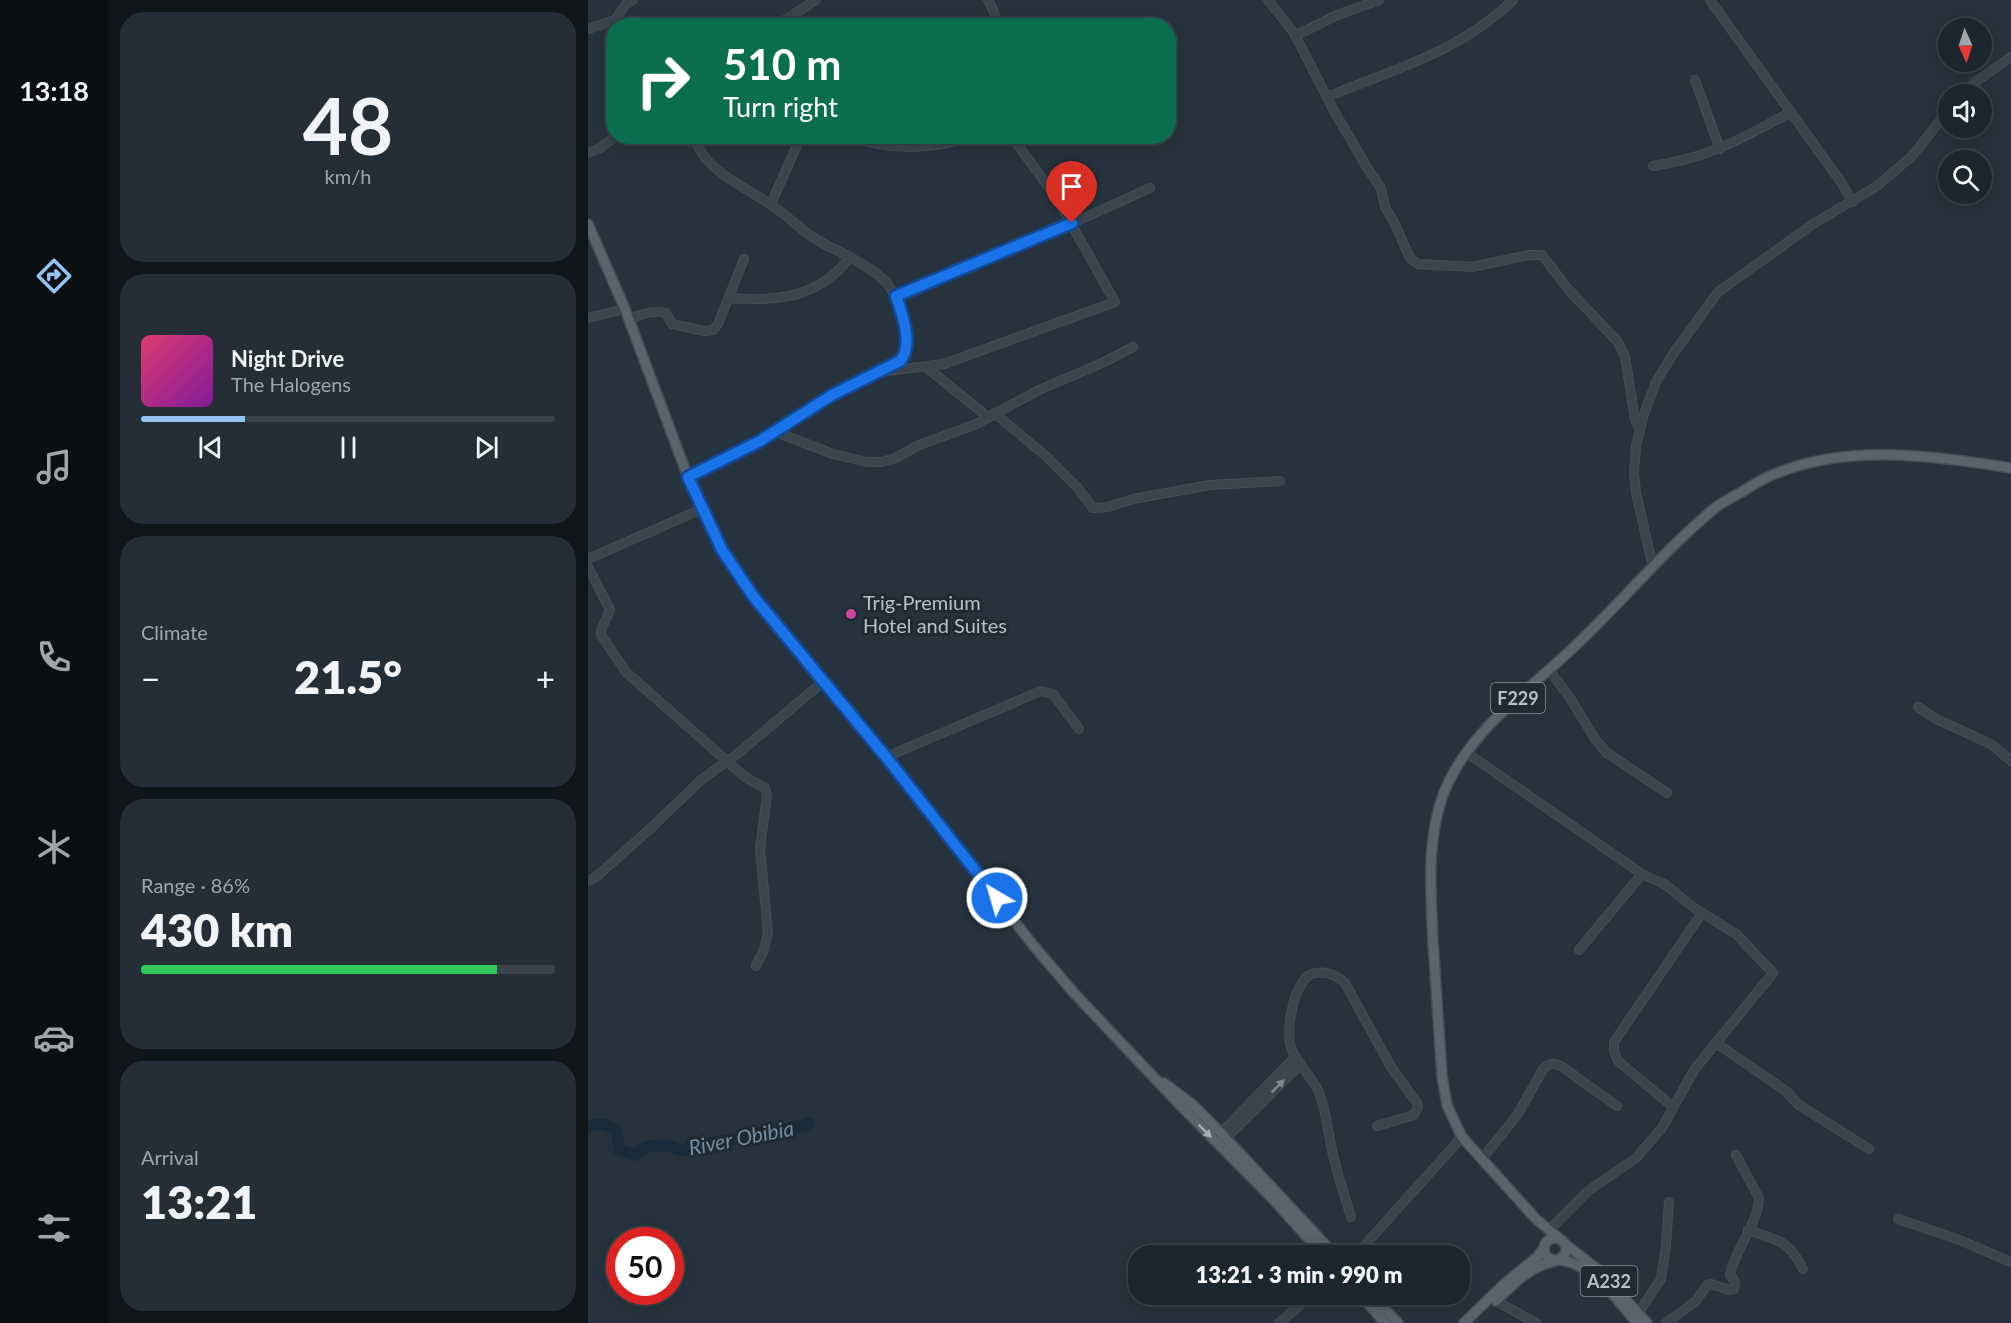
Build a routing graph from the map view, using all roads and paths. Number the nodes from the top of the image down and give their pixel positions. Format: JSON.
{"nodes":[{"id":1,"x":633,"y":0,"type":"edge"},
{"id":2,"x":816,"y":0,"type":"edge"},
{"id":3,"x":988,"y":0,"type":"edge"},
{"id":4,"x":1268,"y":0,"type":"edge"},
{"id":5,"x":1379,"y":0,"type":"edge"},
{"id":6,"x":1513,"y":0,"type":"edge"},
{"id":7,"x":1710,"y":0,"type":"edge"},
{"id":8,"x":619,"y":18,"type":"edge"},
{"id":9,"x":788,"y":18,"type":"edge"},
{"id":10,"x":995,"y":18,"type":"edge"},
{"id":11,"x":606,"y":25,"type":"edge"},
{"id":12,"x":588,"y":29,"type":"edge"},
{"id":13,"x":1296,"y":36,"type":"junction"},
{"id":14,"x":2011,"y":57,"type":"edge"},
{"id":15,"x":1695,"y":80,"type":"dead end"},
{"id":16,"x":1974,"y":84,"type":"edge"},
{"id":17,"x":1327,"y":97,"type":"junction"},
{"id":18,"x":1791,"y":112,"type":"junction"},
{"id":19,"x":1938,"y":124,"type":"edge"},
{"id":20,"x":606,"y":144,"type":"edge"},
{"id":21,"x":698,"y":144,"type":"edge"},
{"id":22,"x":797,"y":144,"type":"edge"},
{"id":23,"x":877,"y":144,"type":"edge"},
{"id":24,"x":939,"y":144,"type":"edge"},
{"id":25,"x":1017,"y":144,"type":"edge"},
{"id":26,"x":1720,"y":149,"type":"junction"},
{"id":27,"x":588,"y":153,"type":"edge"},
{"id":28,"x":1653,"y":166,"type":"dead end"},
{"id":29,"x":1150,"y":188,"type":"dead end"},
{"id":30,"x":1853,"y":202,"type":"junction"},
{"id":31,"x":771,"y":204,"type":"junction"},
{"id":32,"x":1072,"y":223,"type":"junction"},
{"id":33,"x":588,"y":224,"type":"edge"},
{"id":34,"x":850,"y":257,"type":"junction"},
{"id":35,"x":744,"y":259,"type":"dead end"},
{"id":36,"x":896,"y":296,"type":"junction"},
{"id":37,"x":729,"y":298,"type":"junction"},
{"id":38,"x":625,"y":309,"type":"junction"},
{"id":39,"x":588,"y":318,"type":"edge"},
{"id":40,"x":629,"y":319,"type":"junction"},
{"id":41,"x":1133,"y":347,"type":"dead end"},
{"id":42,"x":926,"y":367,"type":"junction"},
{"id":43,"x":882,"y":371,"type":"junction"},
{"id":44,"x":991,"y":415,"type":"junction"},
{"id":45,"x":1641,"y":429,"type":"junction"},
{"id":46,"x":776,"y":432,"type":"junction"},
{"id":47,"x":2011,"y":468,"type":"edge"},
{"id":48,"x":688,"y":477,"type":"junction"},
{"id":49,"x":1280,"y":481,"type":"dead end"},
{"id":50,"x":702,"y":509,"type":"junction"},
{"id":51,"x":588,"y":559,"type":"edge"},
{"id":52,"x":588,"y":567,"type":"edge"},
{"id":53,"x":1653,"y":567,"type":"junction"},
{"id":54,"x":1550,"y":670,"type":"junction"},
{"id":55,"x":824,"y":681,"type":"junction"},
{"id":56,"x":1918,"y":707,"type":"dead end"},
{"id":57,"x":1079,"y":729,"type":"dead end"},
{"id":58,"x":1467,"y":753,"type":"junction"},
{"id":59,"x":886,"y":757,"type":"junction"},
{"id":60,"x":727,"y":761,"type":"junction"},
{"id":61,"x":2011,"y":761,"type":"edge"},
{"id":62,"x":1668,"y":793,"type":"dead end"},
{"id":63,"x":1642,"y":873,"type":"junction"},
{"id":64,"x":588,"y":881,"type":"edge"},
{"id":65,"x":1702,"y":913,"type":"junction"},
{"id":66,"x":1579,"y":950,"type":"dead end"},
{"id":67,"x":756,"y":966,"type":"dead end"},
{"id":68,"x":1716,"y":1043,"type":"junction"},
{"id":69,"x":1295,"y":1057,"type":"junction"},
{"id":70,"x":1301,"y":1064,"type":"junction"},
{"id":71,"x":1150,"y":1074,"type":"junction"},
{"id":72,"x":1617,"y":1106,"type":"dead end"},
{"id":73,"x":1673,"y":1107,"type":"junction"},
{"id":74,"x":1377,"y":1126,"type":"dead end"},
{"id":75,"x":1223,"y":1135,"type":"junction"},
{"id":76,"x":1462,"y":1137,"type":"junction"},
{"id":77,"x":1869,"y":1149,"type":"dead end"},
{"id":78,"x":1736,"y":1155,"type":"dead end"},
{"id":79,"x":1482,"y":1159,"type":"junction"},
{"id":80,"x":1669,"y":1202,"type":"dead end"},
{"id":81,"x":1351,"y":1217,"type":"dead end"},
{"id":82,"x":1536,"y":1219,"type":"junction"},
{"id":83,"x":1898,"y":1219,"type":"dead end"},
{"id":84,"x":1549,"y":1230,"type":"junction"},
{"id":85,"x":1748,"y":1230,"type":"junction"},
{"id":86,"x":1562,"y":1241,"type":"junction"},
{"id":87,"x":1314,"y":1245,"type":"edge"},
{"id":88,"x":1326,"y":1245,"type":"edge"},
{"id":89,"x":1365,"y":1245,"type":"edge"},
{"id":90,"x":1544,"y":1247,"type":"junction"},
{"id":91,"x":1557,"y":1260,"type":"junction"},
{"id":92,"x":2011,"y":1262,"type":"edge"},
{"id":93,"x":1803,"y":1269,"type":"dead end"},
{"id":94,"x":1496,"y":1300,"type":"junction"},
{"id":95,"x":1300,"y":1305,"type":"edge"},
{"id":96,"x":1369,"y":1305,"type":"edge"},
{"id":97,"x":1381,"y":1305,"type":"edge"},
{"id":98,"x":1638,"y":1313,"type":"junction"},
{"id":99,"x":1279,"y":1323,"type":"edge"},
{"id":100,"x":1385,"y":1323,"type":"edge"},
{"id":101,"x":1398,"y":1323,"type":"edge"},
{"id":102,"x":1464,"y":1323,"type":"edge"},
{"id":103,"x":1472,"y":1323,"type":"edge"},
{"id":104,"x":1536,"y":1323,"type":"edge"},
{"id":105,"x":1637,"y":1323,"type":"edge"},
{"id":106,"x":1647,"y":1323,"type":"edge"},
{"id":107,"x":1666,"y":1323,"type":"edge"}],
"edges":[{"from":1,"to":8,"type":"street"},
{"from":2,"to":9,"type":"street"},
{"from":3,"to":10,"type":"street"},
{"from":4,"to":13,"type":"street"},
{"from":5,"to":13,"type":"street"},
{"from":6,"to":17,"type":"street"},
{"from":7,"to":18,"type":"street"},
{"from":11,"to":12,"type":"street"},
{"from":13,"to":17,"type":"street"},
{"from":14,"to":16,"type":"street"},
{"from":15,"to":26,"type":"street"},
{"from":17,"to":45,"type":"street"},
{"from":18,"to":26,"type":"street"},
{"from":18,"to":30,"type":"street"},
{"from":19,"to":30,"type":"street"},
{"from":20,"to":27,"type":"street"},
{"from":21,"to":31,"type":"street"},
{"from":22,"to":31,"type":"street"},
{"from":23,"to":24,"type":"street"},
{"from":25,"to":32,"type":"street"},
{"from":26,"to":28,"type":"street"},
{"from":29,"to":32,"type":"street"},
{"from":30,"to":45,"type":"street"},
{"from":31,"to":34,"type":"street"},
{"from":32,"to":36,"type":"street"},
{"from":32,"to":42,"type":"street"},
{"from":33,"to":38,"type":"main road"},
{"from":34,"to":36,"type":"street"},
{"from":34,"to":37,"type":"street"},
{"from":35,"to":37,"type":"street"},
{"from":36,"to":43,"type":"street"},
{"from":37,"to":40,"type":"street"},
{"from":38,"to":39,"type":"street"},
{"from":38,"to":40,"type":"main road"},
{"from":40,"to":48,"type":"main road"},
{"from":41,"to":44,"type":"street"},
{"from":42,"to":43,"type":"street"},
{"from":42,"to":44,"type":"street"},
{"from":43,"to":46,"type":"street"},
{"from":44,"to":46,"type":"street"},
{"from":44,"to":49,"type":"street"},
{"from":45,"to":53,"type":"street"},
{"from":46,"to":48,"type":"street"},
{"from":47,"to":53,"type":"main road","number":"F229"},
{"from":48,"to":50,"type":"main road"},
{"from":50,"to":51,"type":"street"},
{"from":50,"to":55,"type":"main road"},
{"from":52,"to":60,"type":"street"},
{"from":53,"to":54,"type":"main road","number":"F229"},
{"from":54,"to":58,"type":"main road","number":"F229"},
{"from":54,"to":62,"type":"street"},
{"from":55,"to":59,"type":"main road"},
{"from":55,"to":60,"type":"street"},
{"from":56,"to":61,"type":"street"},
{"from":57,"to":59,"type":"street"},
{"from":58,"to":63,"type":"street"},
{"from":58,"to":76,"type":"main road","number":"F229"},
{"from":59,"to":71,"type":"main road"},
{"from":60,"to":64,"type":"street"},
{"from":60,"to":67,"type":"street"},
{"from":63,"to":65,"type":"street"},
{"from":63,"to":66,"type":"street"},
{"from":65,"to":68,"type":"street"},
{"from":65,"to":73,"type":"street"},
{"from":68,"to":73,"type":"street"},
{"from":68,"to":77,"type":"street"},
{"from":69,"to":70,"type":"street"},
{"from":69,"to":74,"type":"street"},
{"from":69,"to":75,"type":"street"},
{"from":75,"to":70,"type":"street","one_way":true},
{"from":70,"to":81,"type":"street"},
{"from":71,"to":75,"type":"main road"},
{"from":71,"to":87,"type":"main road","one_way":true},
{"from":72,"to":79,"type":"street"},
{"from":73,"to":84,"type":"street"},
{"from":75,"to":88,"type":"main road"},
{"from":76,"to":79,"type":"main road","number":"F229"},
{"from":76,"to":89,"type":"street"},
{"from":78,"to":85,"type":"street"},
{"from":79,"to":82,"type":"main road","number":"F229"},
{"from":80,"to":98,"type":"street"},
{"from":82,"to":84,"type":"main road","number":"F229"},
{"from":82,"to":90,"type":"main road","number":"F229"},
{"from":83,"to":92,"type":"street"},
{"from":84,"to":86,"type":"main road","number":"F229"},
{"from":85,"to":93,"type":"street"},
{"from":85,"to":107,"type":"street"},
{"from":86,"to":90,"type":"main road"},
{"from":86,"to":91,"type":"main road"},
{"from":86,"to":98,"type":"main road","number":"A232"},
{"from":90,"to":91,"type":"main road"},
{"from":90,"to":102,"type":"main road"},
{"from":91,"to":94,"type":"main road","number":"A232"},
{"from":91,"to":105,"type":"main road","number":"A232"},
{"from":94,"to":103,"type":"main road","number":"A232"},
{"from":94,"to":104,"type":"street"},
{"from":95,"to":99,"type":"street"},
{"from":96,"to":100,"type":"main road"},
{"from":97,"to":101,"type":"main road"},
{"from":98,"to":106,"type":"main road","number":"A232"}]}
